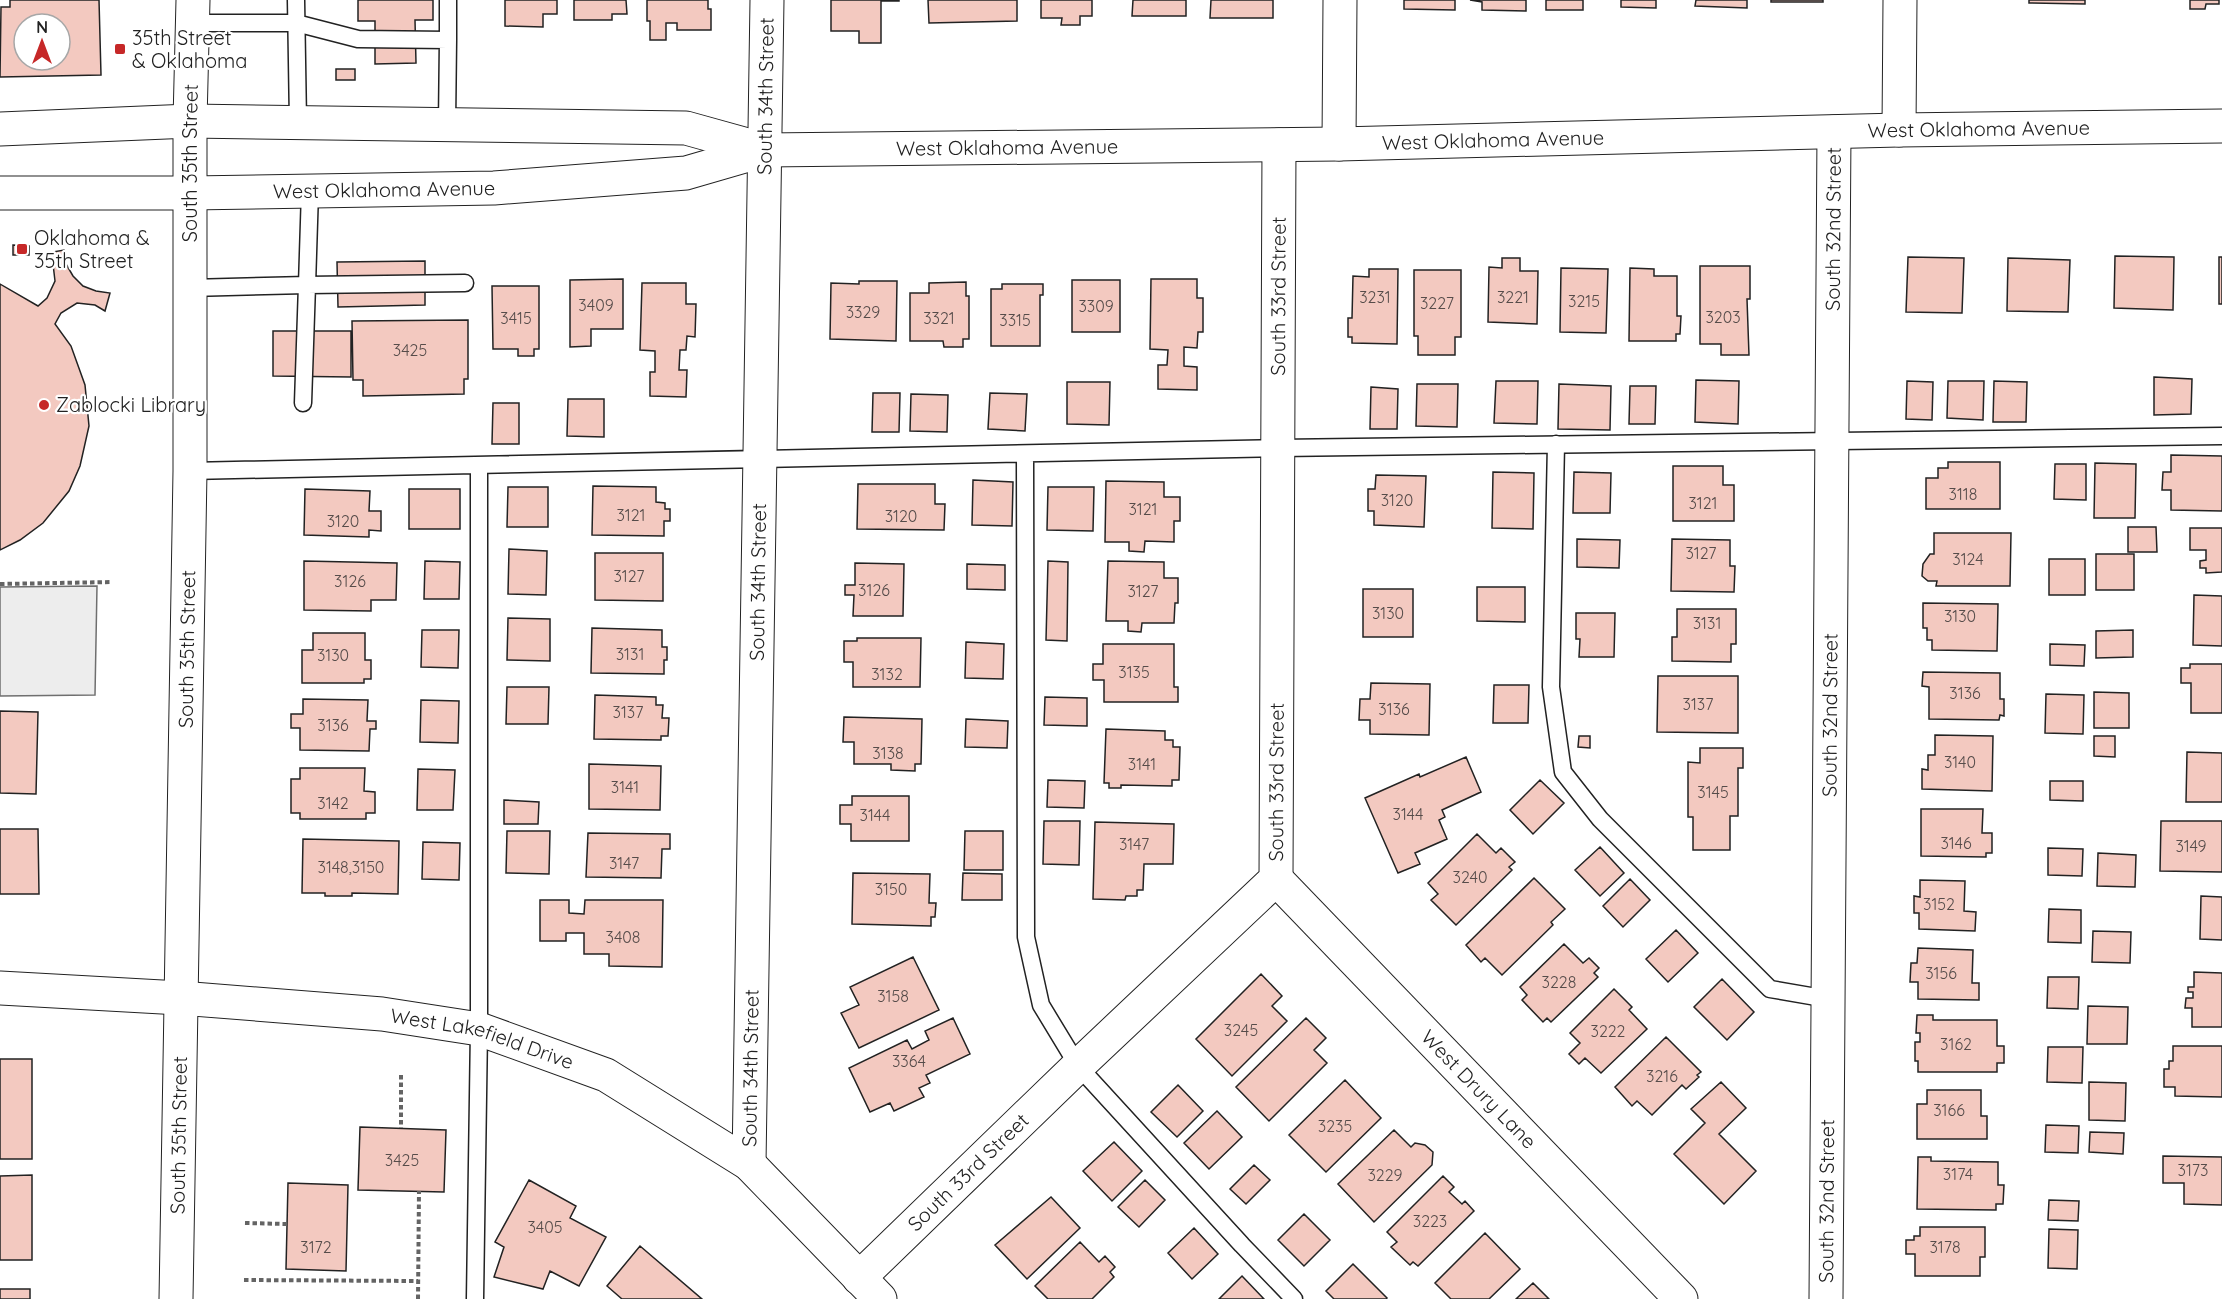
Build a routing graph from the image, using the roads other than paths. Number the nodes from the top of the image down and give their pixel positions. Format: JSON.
{"nodes":[{"id":1,"x":296,"y":0,"type":"edge"},
{"id":2,"x":448,"y":0,"type":"edge"},
{"id":3,"x":767,"y":0,"type":"edge"},
{"id":4,"x":1340,"y":0,"type":"edge"},
{"id":5,"x":1900,"y":0,"type":"edge"},
{"id":6,"x":192,"y":11,"type":"edge"},
{"id":7,"x":296,"y":23,"type":"junction"},
{"id":8,"x":448,"y":40,"type":"junction"},
{"id":9,"x":190,"y":121,"type":"junction"},
{"id":10,"x":298,"y":122,"type":"junction"},
{"id":11,"x":447,"y":124,"type":"junction"},
{"id":12,"x":2222,"y":126,"type":"edge"},
{"id":13,"x":0,"y":129,"type":"edge"},
{"id":14,"x":1899,"y":130,"type":"junction"},
{"id":15,"x":1834,"y":132,"type":"junction"},
{"id":16,"x":1339,"y":144,"type":"junction"},
{"id":17,"x":1279,"y":145,"type":"junction"},
{"id":18,"x":765,"y":150,"type":"junction"},
{"id":19,"x":310,"y":191,"type":"junction"},
{"id":20,"x":0,"y":193,"type":"edge"},
{"id":21,"x":190,"y":193,"type":"junction"},
{"id":22,"x":465,"y":283,"type":"dead end"},
{"id":23,"x":307,"y":285,"type":"junction"},
{"id":24,"x":190,"y":288,"type":"junction"},
{"id":25,"x":303,"y":403,"type":"dead end"},
{"id":26,"x":2222,"y":436,"type":"edge"},
{"id":27,"x":1832,"y":441,"type":"junction"},
{"id":28,"x":1556,"y":444,"type":"junction"},
{"id":29,"x":1279,"y":448,"type":"junction"},
{"id":30,"x":1025,"y":454,"type":"junction"},
{"id":31,"x":760,"y":458,"type":"junction"},
{"id":32,"x":478,"y":465,"type":"junction"},
{"id":33,"x":190,"y":471,"type":"junction"},
{"id":34,"x":1276,"y":879,"type":"junction"},
{"id":35,"x":0,"y":988,"type":"edge"},
{"id":36,"x":180,"y":998,"type":"junction"},
{"id":37,"x":1828,"y":999,"type":"junction"},
{"id":38,"x":478,"y":1029,"type":"junction"},
{"id":39,"x":1078,"y":1066,"type":"junction"},
{"id":40,"x":749,"y":1164,"type":"junction"},
{"id":41,"x":869,"y":1288,"type":"edge"},
{"id":42,"x":176,"y":1299,"type":"edge"},
{"id":43,"x":475,"y":1299,"type":"edge"},
{"id":44,"x":1294,"y":1299,"type":"edge"},
{"id":45,"x":1681,"y":1299,"type":"edge"},
{"id":46,"x":1826,"y":1299,"type":"edge"}],
"edges":[{"from":1,"to":7,"type":"lane"},
{"from":2,"to":8,"type":"lane"},
{"from":3,"to":18,"type":"street","name":"South 34th Street"},
{"from":4,"to":16,"type":"street"},
{"from":5,"to":14,"type":"street"},
{"from":6,"to":7,"type":"lane"},
{"from":6,"to":9,"type":"street","name":"South 35th Street"},
{"from":7,"to":8,"type":"lane"},
{"from":7,"to":10,"type":"lane"},
{"from":8,"to":11,"type":"lane"},
{"from":9,"to":10,"type":"street","name":"West Oklahoma Avenue"},
{"from":9,"to":13,"type":"street","name":"West Oklahoma Avenue"},
{"from":9,"to":21,"type":"street","name":"South 35th Street"},
{"from":10,"to":11,"type":"street","name":"West Oklahoma Avenue"},
{"from":11,"to":18,"type":"street","name":"West Oklahoma Avenue"},
{"from":12,"to":14,"type":"street","name":"West Oklahoma Avenue"},
{"from":14,"to":15,"type":"street","name":"West Oklahoma Avenue"},
{"from":15,"to":16,"type":"street","name":"West Oklahoma Avenue"},
{"from":15,"to":27,"type":"street","name":"South 32nd Street"},
{"from":16,"to":17,"type":"street","name":"West Oklahoma Avenue"},
{"from":17,"to":18,"type":"street","name":"West Oklahoma Avenue"},
{"from":17,"to":29,"type":"street","name":"South 33rd Street"},
{"from":18,"to":19,"type":"street","name":"West Oklahoma Avenue"},
{"from":18,"to":31,"type":"street","name":"South 34th Street"},
{"from":19,"to":21,"type":"street","name":"West Oklahoma Avenue"},
{"from":19,"to":23,"type":"lane"},
{"from":20,"to":21,"type":"street","name":"West Oklahoma Avenue"},
{"from":21,"to":24,"type":"street","name":"South 35th Street"},
{"from":22,"to":23,"type":"lane"},
{"from":23,"to":24,"type":"lane"},
{"from":23,"to":25,"type":"lane"},
{"from":24,"to":33,"type":"street","name":"South 35th Street"},
{"from":26,"to":27,"type":"lane"},
{"from":27,"to":28,"type":"lane"},
{"from":27,"to":37,"type":"street","name":"South 32nd Street"},
{"from":28,"to":29,"type":"lane"},
{"from":28,"to":37,"type":"lane"},
{"from":29,"to":30,"type":"lane"},
{"from":29,"to":34,"type":"street","name":"South 33rd Street"},
{"from":30,"to":31,"type":"lane"},
{"from":30,"to":39,"type":"lane"},
{"from":31,"to":32,"type":"lane"},
{"from":31,"to":40,"type":"street","name":"South 34th Street"},
{"from":32,"to":33,"type":"lane"},
{"from":32,"to":38,"type":"lane"},
{"from":33,"to":36,"type":"street","name":"South 35th Street"},
{"from":34,"to":39,"type":"street","name":"South 33rd Street"},
{"from":34,"to":45,"type":"street","name":"West Drury Lane"},
{"from":35,"to":36,"type":"street","name":"West Lakefield Drive"},
{"from":36,"to":38,"type":"street","name":"West Lakefield Drive"},
{"from":36,"to":42,"type":"street","name":"South 35th Street"},
{"from":37,"to":46,"type":"street","name":"South 32nd Street"},
{"from":38,"to":40,"type":"street","name":"West Lakefield Drive"},
{"from":38,"to":43,"type":"lane"},
{"from":39,"to":41,"type":"street","name":"South 33rd Street"},
{"from":39,"to":44,"type":"lane"},
{"from":40,"to":41,"type":"street","name":"West Lakefield Drive"}]}
